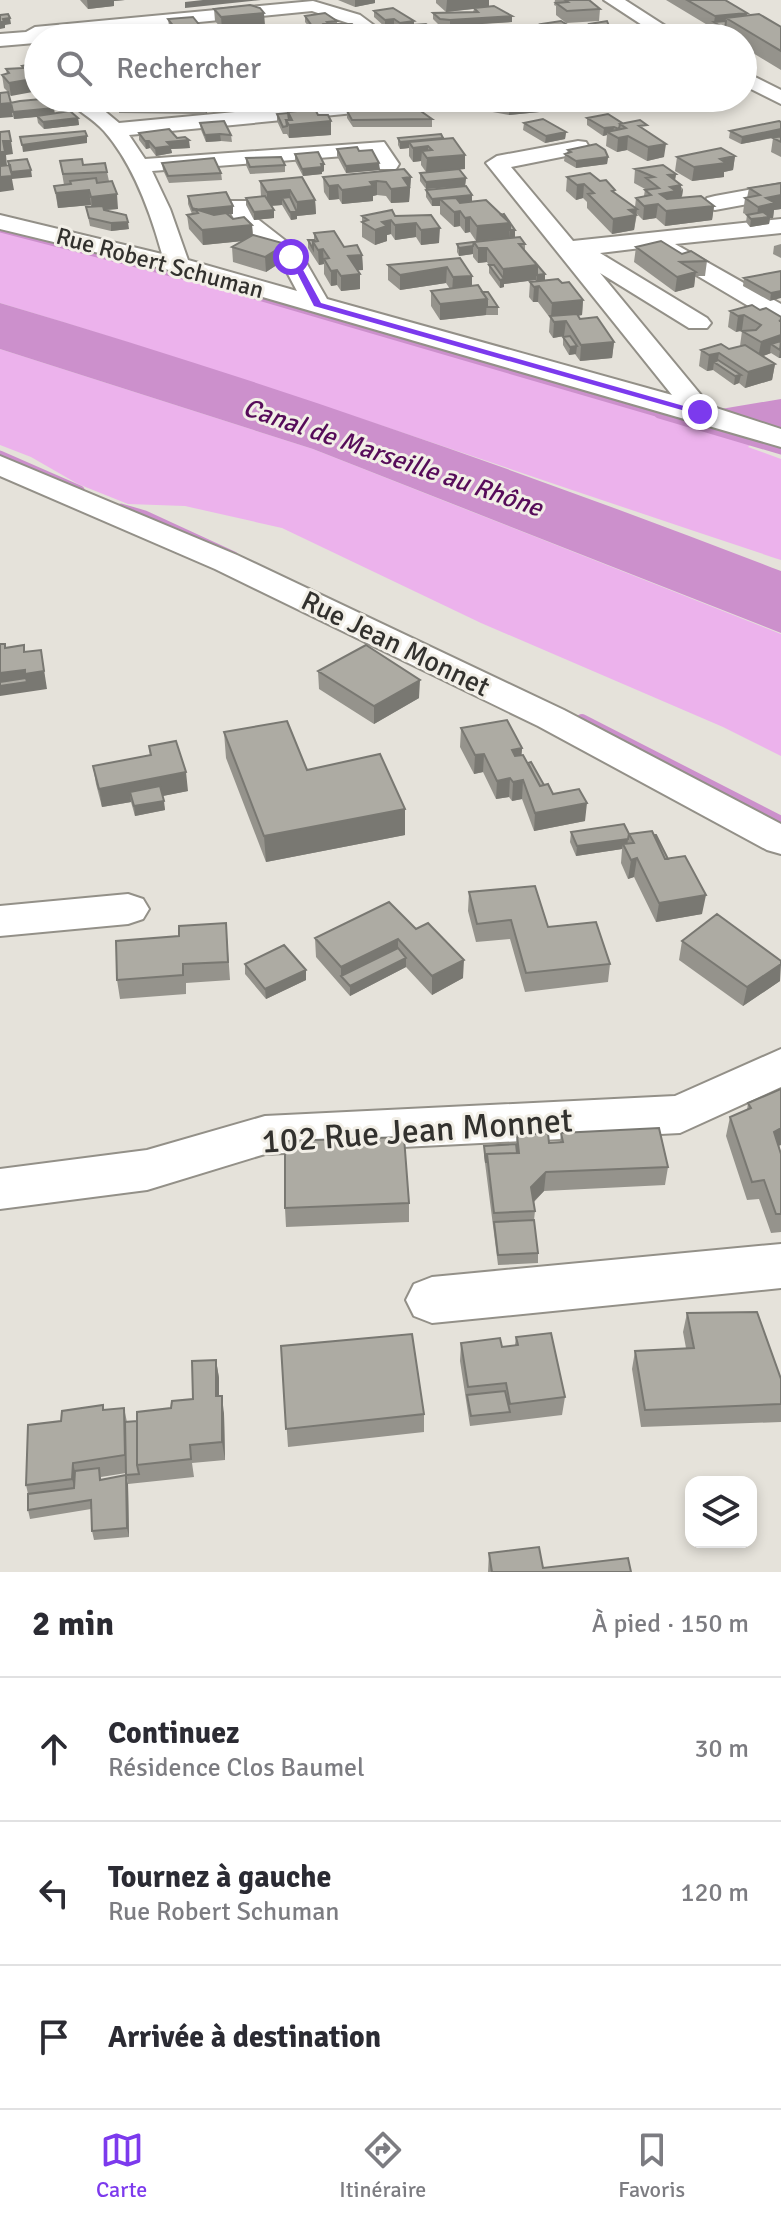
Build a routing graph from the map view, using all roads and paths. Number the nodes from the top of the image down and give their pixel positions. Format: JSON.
{"nodes":[{"id":1,"x":613,"y":0,"type":"edge"},
{"id":2,"x":121,"y":24,"type":"edge"},
{"id":3,"x":361,"y":24,"type":"edge"},
{"id":4,"x":652,"y":24,"type":"edge"},
{"id":5,"x":24,"y":35,"type":"edge"},
{"id":6,"x":0,"y":40,"type":"edge"},
{"id":7,"x":757,"y":85,"type":"edge"},
{"id":8,"x":781,"y":98,"type":"edge"},
{"id":9,"x":93,"y":112,"type":"edge"},
{"id":10,"x":302,"y":112,"type":"edge"},
{"id":11,"x":114,"y":130,"type":"junction"},
{"id":12,"x":578,"y":147,"type":"edge"},
{"id":13,"x":388,"y":164,"type":"dead end"},
{"id":14,"x":137,"y":166,"type":"junction"},
{"id":15,"x":781,"y":191,"type":"edge"},
{"id":16,"x":715,"y":203,"type":"edge"},
{"id":17,"x":238,"y":206,"type":"dead end"},
{"id":18,"x":0,"y":222,"type":"edge"},
{"id":19,"x":781,"y":226,"type":"edge"},
{"id":20,"x":650,"y":240,"type":"junction"},
{"id":21,"x":572,"y":249,"type":"junction"},
{"id":22,"x":177,"y":265,"type":"junction"},
{"id":23,"x":317,"y":304,"type":"junction"},
{"id":24,"x":776,"y":312,"type":"edge"},
{"id":25,"x":698,"y":323,"type":"dead end"},
{"id":26,"x":700,"y":412,"type":"junction"},
{"id":27,"x":781,"y":438,"type":"edge"},
{"id":28,"x":0,"y":465,"type":"edge"},
{"id":29,"x":781,"y":841,"type":"edge"},
{"id":30,"x":128,"y":909,"type":"dead end"},
{"id":31,"x":0,"y":921,"type":"edge"},
{"id":32,"x":781,"y":1067,"type":"edge"},
{"id":33,"x":0,"y":1189,"type":"edge"},
{"id":34,"x":781,"y":1266,"type":"edge"},
{"id":35,"x":432,"y":1300,"type":"dead end"}],
"edges":[{"from":1,"to":4,"type":"street"},
{"from":2,"to":3,"type":"street"},
{"from":5,"to":6,"type":"street"},
{"from":7,"to":8,"type":"street"},
{"from":9,"to":11,"type":"street"},
{"from":10,"to":11,"type":"street"},
{"from":11,"to":14,"type":"street"},
{"from":12,"to":21,"type":"street"},
{"from":13,"to":14,"type":"street"},
{"from":14,"to":22,"type":"street"},
{"from":15,"to":16,"type":"street"},
{"from":17,"to":23,"type":"street"},
{"from":18,"to":22,"type":"street","name":"Rue Robert Schuman"},
{"from":19,"to":20,"type":"street"},
{"from":20,"to":21,"type":"street"},
{"from":20,"to":24,"type":"street"},
{"from":21,"to":25,"type":"street"},
{"from":21,"to":26,"type":"street"},
{"from":22,"to":23,"type":"street","name":"Rue Robert Schuman"},
{"from":23,"to":26,"type":"street","name":"Rue Robert Schuman"},
{"from":26,"to":27,"type":"street","name":"Rue Robert Schuman"},
{"from":28,"to":29,"type":"street","name":"Rue Jean Monnet"},
{"from":30,"to":31,"type":"street"},
{"from":32,"to":33,"type":"street","name":"102 Rue Jean Monnet"},
{"from":34,"to":35,"type":"street"}]}
